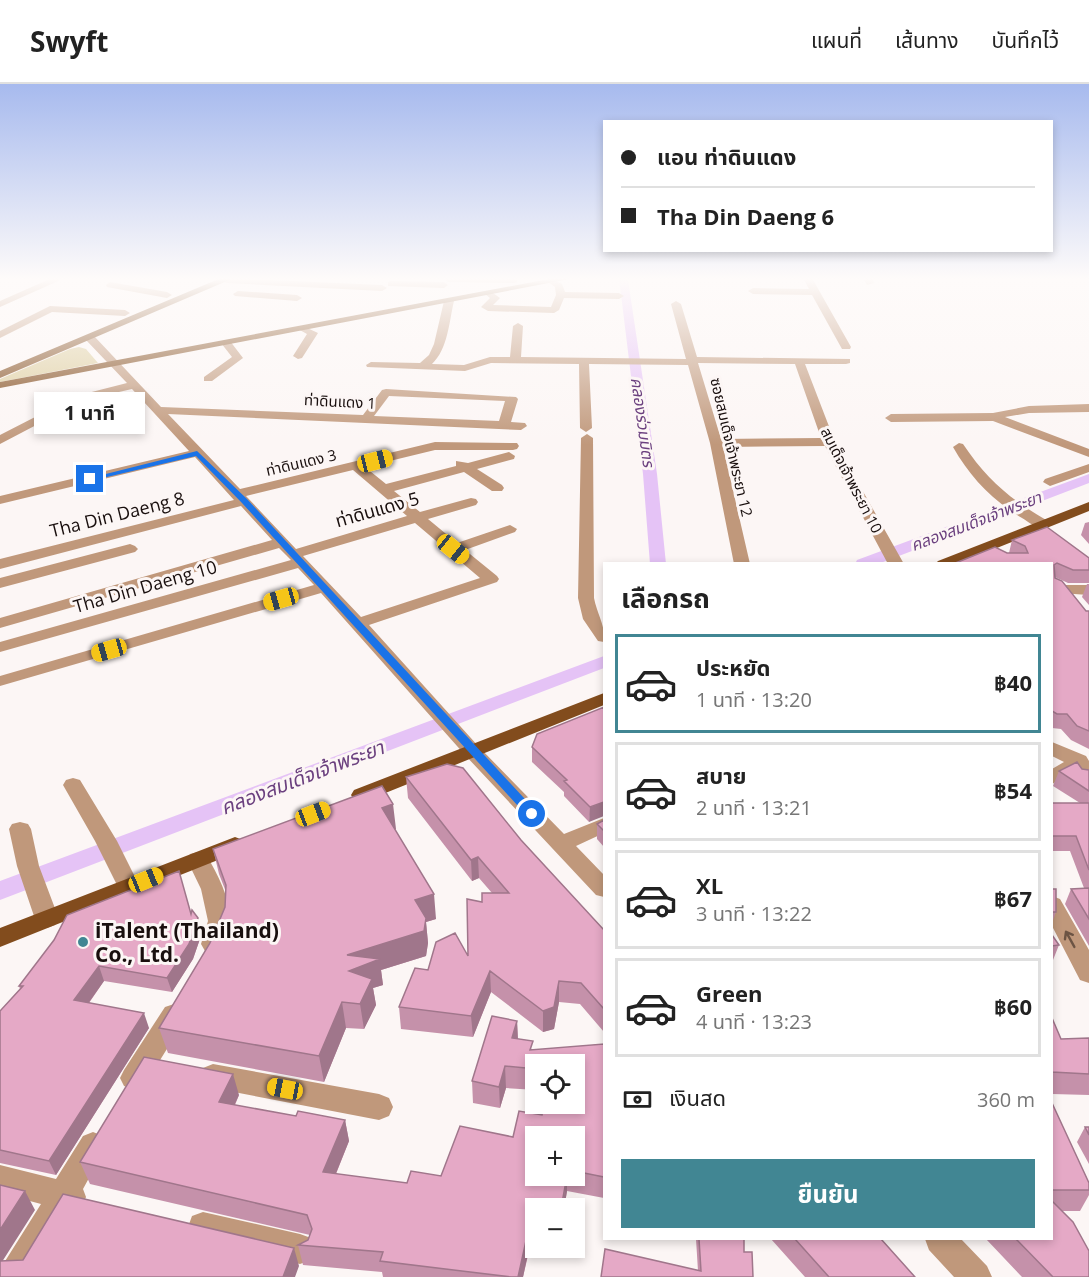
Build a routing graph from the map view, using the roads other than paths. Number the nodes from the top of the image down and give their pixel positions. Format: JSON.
{"nodes":[{"id":1,"x":88,"y":334,"type":"edge"},
{"id":2,"x":277,"y":334,"type":"edge"},
{"id":3,"x":313,"y":334,"type":"edge"},
{"id":4,"x":442,"y":334,"type":"edge"},
{"id":5,"x":517,"y":334,"type":"edge"},
{"id":6,"x":685,"y":334,"type":"edge"},
{"id":7,"x":838,"y":334,"type":"edge"},
{"id":8,"x":85,"y":335,"type":"junction"},
{"id":9,"x":226,"y":343,"type":"junction"},
{"id":10,"x":846,"y":348,"type":"dead end"},
{"id":11,"x":298,"y":356,"type":"dead end"},
{"id":12,"x":515,"y":360,"type":"junction"},
{"id":13,"x":693,"y":361,"type":"junction"},
{"id":14,"x":799,"y":361,"type":"junction"},
{"id":15,"x":846,"y":361,"type":"dead end"},
{"id":16,"x":584,"y":362,"type":"junction"},
{"id":17,"x":0,"y":364,"type":"edge"},
{"id":18,"x":114,"y":364,"type":"junction"},
{"id":19,"x":371,"y":364,"type":"dead end"},
{"id":20,"x":423,"y":366,"type":"junction"},
{"id":21,"x":0,"y":375,"type":"edge"},
{"id":22,"x":208,"y":379,"type":"dead end"},
{"id":23,"x":0,"y":385,"type":"edge"},
{"id":24,"x":134,"y":385,"type":"junction"},
{"id":25,"x":1051,"y":408,"type":"junction"},
{"id":26,"x":1089,"y":408,"type":"edge"},
{"id":27,"x":157,"y":410,"type":"junction"},
{"id":28,"x":994,"y":417,"type":"junction"},
{"id":29,"x":891,"y":418,"type":"dead end"},
{"id":30,"x":366,"y":419,"type":"junction"},
{"id":31,"x":1089,"y":421,"type":"edge"},
{"id":32,"x":504,"y":425,"type":"junction"},
{"id":33,"x":521,"y":426,"type":"dead end"},
{"id":34,"x":0,"y":440,"type":"edge"},
{"id":35,"x":829,"y":442,"type":"junction"},
{"id":36,"x":716,"y":443,"type":"junction"},
{"id":37,"x":435,"y":446,"type":"junction"},
{"id":38,"x":959,"y":447,"type":"dead end"},
{"id":39,"x":197,"y":453,"type":"junction"},
{"id":40,"x":1089,"y":453,"type":"edge"},
{"id":41,"x":356,"y":466,"type":"junction"},
{"id":42,"x":466,"y":468,"type":"junction"},
{"id":43,"x":1089,"y":468,"type":"edge"},
{"id":44,"x":1050,"y":482,"type":"dead end"},
{"id":45,"x":497,"y":488,"type":"dead end"},
{"id":46,"x":384,"y":489,"type":"junction"},
{"id":47,"x":241,"y":497,"type":"junction"},
{"id":48,"x":0,"y":500,"type":"edge"},
{"id":49,"x":471,"y":502,"type":"dead end"},
{"id":50,"x":1089,"y":506,"type":"edge"},
{"id":51,"x":417,"y":518,"type":"junction"},
{"id":52,"x":1043,"y":524,"type":"junction"},
{"id":53,"x":510,"y":529,"type":"dead end"},
{"id":54,"x":86,"y":542,"type":"junction"},
{"id":55,"x":984,"y":548,"type":"junction"},
{"id":56,"x":130,"y":549,"type":"dead end"},
{"id":57,"x":453,"y":549,"type":"junction"},
{"id":58,"x":292,"y":553,"type":"junction"},
{"id":59,"x":999,"y":555,"type":"edge"},
{"id":60,"x":97,"y":558,"type":"junction"},
{"id":61,"x":742,"y":562,"type":"edge"},
{"id":62,"x":895,"y":562,"type":"edge"},
{"id":63,"x":948,"y":562,"type":"edge"},
{"id":64,"x":0,"y":564,"type":"edge"},
{"id":65,"x":0,"y":583,"type":"edge"},
{"id":66,"x":1058,"y":586,"type":"edge"},
{"id":67,"x":324,"y":587,"type":"junction"},
{"id":68,"x":1089,"y":590,"type":"edge"},
{"id":69,"x":1077,"y":604,"type":"edge"},
{"id":70,"x":0,"y":623,"type":"edge"},
{"id":71,"x":358,"y":623,"type":"junction"},
{"id":72,"x":603,"y":636,"type":"edge"},
{"id":73,"x":0,"y":647,"type":"edge"},
{"id":74,"x":2,"y":681,"type":"dead end"},
{"id":75,"x":603,"y":699,"type":"edge"},
{"id":76,"x":465,"y":743,"type":"junction"},
{"id":77,"x":1053,"y":748,"type":"edge"},
{"id":78,"x":1086,"y":764,"type":"edge"},
{"id":79,"x":1053,"y":777,"type":"edge"},
{"id":80,"x":74,"y":785,"type":"dead end"},
{"id":81,"x":338,"y":804,"type":"edge"},
{"id":82,"x":603,"y":825,"type":"edge"},
{"id":83,"x":20,"y":829,"type":"dead end"},
{"id":84,"x":252,"y":838,"type":"edge"},
{"id":85,"x":560,"y":844,"type":"junction"},
{"id":86,"x":198,"y":860,"type":"junction"},
{"id":87,"x":129,"y":887,"type":"junction"},
{"id":88,"x":603,"y":888,"type":"edge"},
{"id":89,"x":1053,"y":907,"type":"edge"},
{"id":90,"x":47,"y":920,"type":"junction"},
{"id":91,"x":0,"y":938,"type":"edge"},
{"id":92,"x":206,"y":963,"type":"edge"},
{"id":93,"x":1089,"y":973,"type":"edge"},
{"id":94,"x":188,"y":993,"type":"edge"},
{"id":95,"x":168,"y":1067,"type":"junction"},
{"id":96,"x":379,"y":1107,"type":"dead end"},
{"id":97,"x":0,"y":1179,"type":"edge"},
{"id":98,"x":62,"y":1195,"type":"junction"},
{"id":99,"x":96,"y":1203,"type":"edge"},
{"id":100,"x":176,"y":1221,"type":"edge"},
{"id":101,"x":941,"y":1240,"type":"edge"},
{"id":102,"x":300,"y":1249,"type":"edge"},
{"id":103,"x":13,"y":1277,"type":"edge"},
{"id":104,"x":976,"y":1277,"type":"edge"}],
"edges":[{"from":1,"to":8,"type":"main road"},
{"from":2,"to":9,"type":"main road"},
{"from":3,"to":11,"type":"street"},
{"from":4,"to":20,"type":"street"},
{"from":5,"to":12,"type":"street"},
{"from":6,"to":13,"type":"street","name":"ซอยสมเด็จเจ้าพระยา 12"},
{"from":7,"to":10,"type":"street"},
{"from":8,"to":17,"type":"main road"},
{"from":8,"to":18,"type":"street"},
{"from":8,"to":21,"type":"main road"},
{"from":9,"to":18,"type":"main road"},
{"from":9,"to":22,"type":"street"},
{"from":12,"to":16,"type":"street"},
{"from":12,"to":20,"type":"street"},
{"from":13,"to":14,"type":"street"},
{"from":13,"to":16,"type":"street"},
{"from":13,"to":36,"type":"street","name":"ซอยสมเด็จเจ้าพระยา 12"},
{"from":14,"to":15,"type":"street"},
{"from":14,"to":35,"type":"street","name":"สมเด็จเจ้าพระยา 10"},
{"from":16,"to":72,"type":"street"},
{"from":18,"to":23,"type":"main road"},
{"from":18,"to":24,"type":"street"},
{"from":19,"to":20,"type":"street"},
{"from":24,"to":27,"type":"street"},
{"from":24,"to":34,"type":"street"},
{"from":25,"to":26,"type":"street"},
{"from":25,"to":28,"type":"street"},
{"from":25,"to":31,"type":"street"},
{"from":27,"to":30,"type":"street","name":"ท่าดินแดง 1"},
{"from":27,"to":39,"type":"street"},
{"from":28,"to":29,"type":"street"},
{"from":28,"to":40,"type":"street"},
{"from":30,"to":32,"type":"street","name":"ท่าดินแดง 1"},
{"from":30,"to":32,"type":"street"},
{"from":32,"to":33,"type":"street","name":"ท่าดินแดง 1"},
{"from":35,"to":36,"type":"street"},
{"from":35,"to":62,"type":"street","name":"สมเด็จเจ้าพระยา 10"},
{"from":36,"to":61,"type":"street","name":"ซอยสมเด็จเจ้าพระยา 12"},
{"from":37,"to":41,"type":"street","name":"ท่าดินแดง 3"},
{"from":37,"to":42,"type":"street"},
{"from":37,"to":42,"type":"street","name":"ท่าดินแดง 3"},
{"from":38,"to":52,"type":"street"},
{"from":39,"to":47,"type":"street"},
{"from":39,"to":48,"type":"street"},
{"from":41,"to":46,"type":"street"},
{"from":41,"to":47,"type":"street","name":"ท่าดินแดง 3"},
{"from":42,"to":45,"type":"street"},
{"from":42,"to":46,"type":"street"},
{"from":43,"to":44,"type":"street"},
{"from":46,"to":51,"type":"street"},
{"from":47,"to":54,"type":"street","name":"Tha Din Daeng 8"},
{"from":47,"to":58,"type":"street"},
{"from":49,"to":51,"type":"street","name":"ท่าดินแดง 5"},
{"from":50,"to":52,"type":"main road"},
{"from":51,"to":57,"type":"street"},
{"from":51,"to":58,"type":"street","name":"ท่าดินแดง 5"},
{"from":52,"to":55,"type":"main road"},
{"from":53,"to":57,"type":"street"},
{"from":54,"to":60,"type":"street"},
{"from":54,"to":64,"type":"street","name":"Tha Din Daeng 8"},
{"from":55,"to":59,"type":"street"},
{"from":55,"to":63,"type":"main road"},
{"from":56,"to":60,"type":"street"},
{"from":57,"to":71,"type":"street"},
{"from":58,"to":67,"type":"street"},
{"from":58,"to":70,"type":"street"},
{"from":58,"to":73,"type":"street","name":"Tha Din Daeng 10"},
{"from":60,"to":65,"type":"street"},
{"from":66,"to":68,"type":"street"},
{"from":66,"to":69,"type":"street"},
{"from":67,"to":71,"type":"street"},
{"from":67,"to":74,"type":"street"},
{"from":71,"to":76,"type":"street"},
{"from":75,"to":76,"type":"main road"},
{"from":76,"to":81,"type":"main road"},
{"from":76,"to":85,"type":"street"},
{"from":77,"to":78,"type":"street"},
{"from":78,"to":79,"type":"street"},
{"from":80,"to":87,"type":"street"},
{"from":82,"to":85,"type":"street"},
{"from":83,"to":90,"type":"street"},
{"from":84,"to":86,"type":"main road"},
{"from":85,"to":88,"type":"street"},
{"from":86,"to":87,"type":"main road"},
{"from":86,"to":92,"type":"street"},
{"from":87,"to":90,"type":"main road"},
{"from":93,"to":89,"type":"street","one_way":true},
{"from":90,"to":91,"type":"main road"},
{"from":94,"to":95,"type":"street"},
{"from":95,"to":96,"type":"street"},
{"from":95,"to":98,"type":"street"},
{"from":97,"to":98,"type":"street"},
{"from":98,"to":99,"type":"street"},
{"from":98,"to":103,"type":"street"},
{"from":100,"to":102,"type":"street"},
{"from":101,"to":104,"type":"street"}]}
